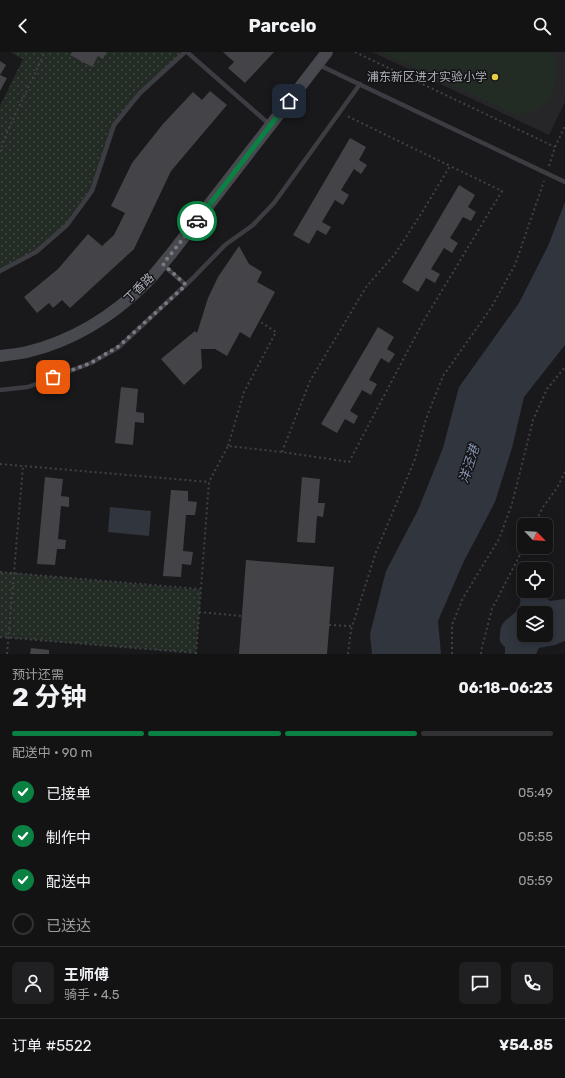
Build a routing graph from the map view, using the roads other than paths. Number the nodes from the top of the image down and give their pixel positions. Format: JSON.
{"nodes":[{"id":1,"x":186,"y":52,"type":"edge"},
{"id":2,"x":327,"y":52,"type":"edge"},
{"id":3,"x":318,"y":64,"type":"junction"},
{"id":4,"x":360,"y":84,"type":"junction"},
{"id":5,"x":270,"y":126,"type":"junction"},
{"id":6,"x":565,"y":182,"type":"edge"},
{"id":7,"x":163,"y":264,"type":"junction"},
{"id":8,"x":0,"y":271,"type":"edge"},
{"id":9,"x":186,"y":285,"type":"junction"},
{"id":10,"x":0,"y":356,"type":"edge"},
{"id":11,"x":0,"y":390,"type":"edge"}],
"edges":[{"from":1,"to":5,"type":"lane"},
{"from":1,"to":8,"type":"lane"},
{"from":2,"to":3,"type":"street","name":"丁香路"},
{"from":3,"to":4,"type":"lane"},
{"from":3,"to":5,"type":"street","name":"丁香路"},
{"from":4,"to":6,"type":"lane","bridge":true},
{"from":4,"to":9,"type":"lane"},
{"from":5,"to":7,"type":"street","name":"丁香路"},
{"from":7,"to":9,"type":"lane"},
{"from":7,"to":10,"type":"street","name":"丁香路"},
{"from":9,"to":11,"type":"lane"}]}
